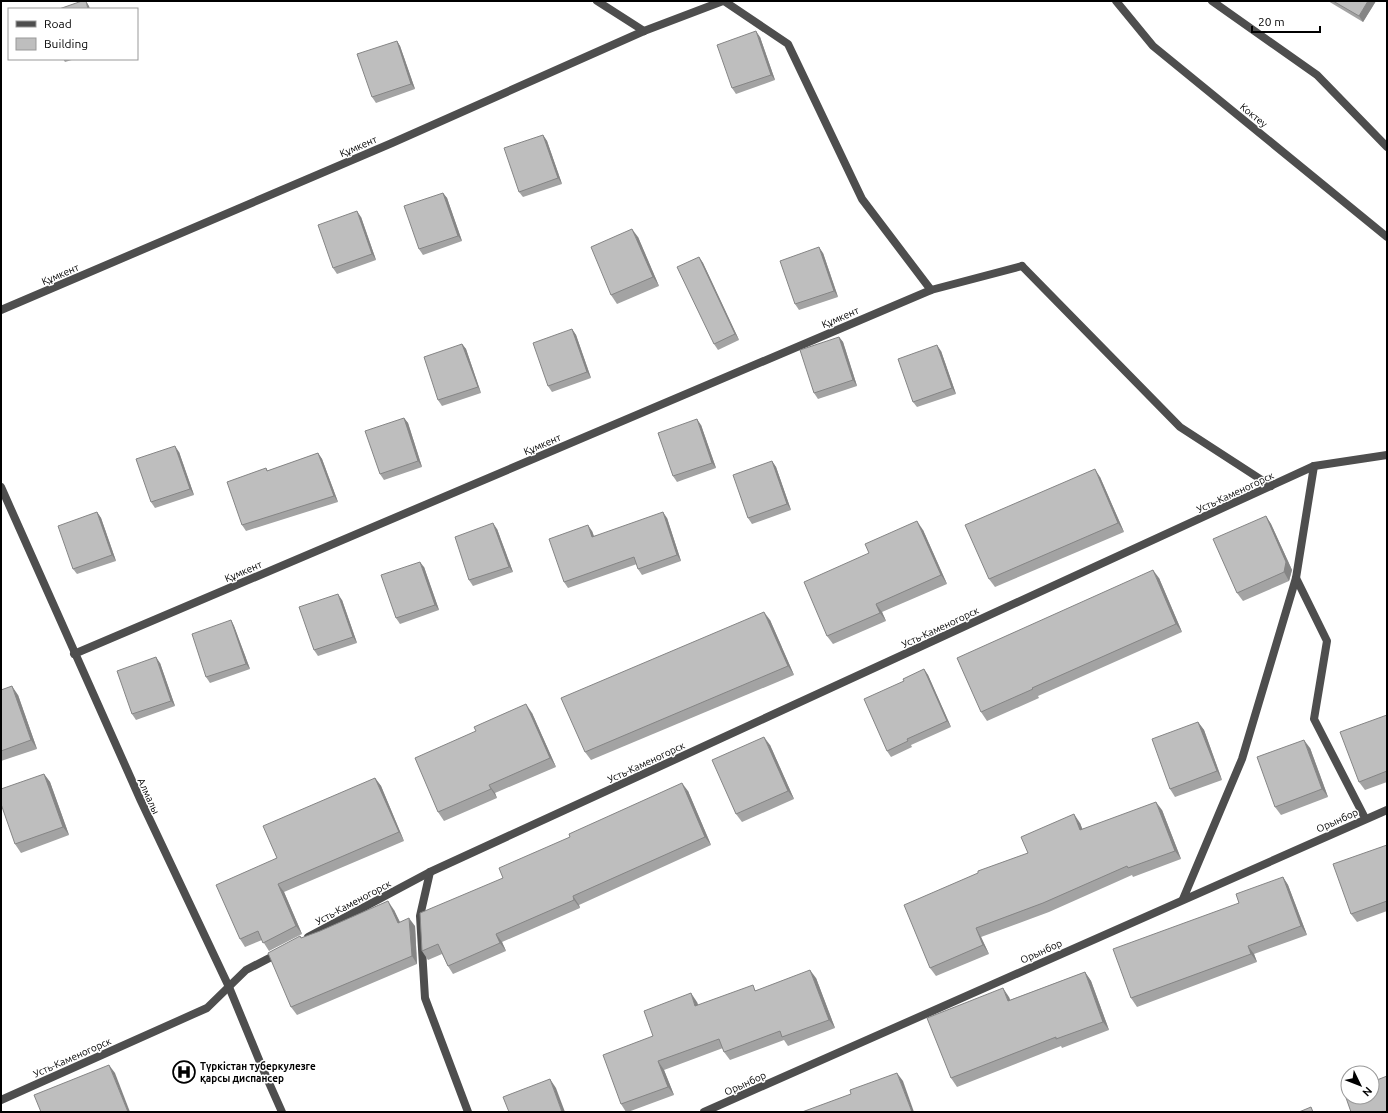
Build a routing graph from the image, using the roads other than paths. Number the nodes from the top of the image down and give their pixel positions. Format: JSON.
{"nodes":[{"id":1,"x":598,"y":1,"type":"edge"},
{"id":2,"x":724,"y":1,"type":"edge"},
{"id":3,"x":1116,"y":1,"type":"edge"},
{"id":4,"x":1212,"y":1,"type":"edge"},
{"id":5,"x":644,"y":31,"type":"junction"},
{"id":6,"x":1387,"y":147,"type":"edge"},
{"id":7,"x":1387,"y":237,"type":"edge"},
{"id":8,"x":931,"y":290,"type":"junction"},
{"id":9,"x":1,"y":310,"type":"edge"},
{"id":10,"x":1387,"y":455,"type":"edge"},
{"id":11,"x":1314,"y":466,"type":"junction"},
{"id":12,"x":1271,"y":486,"type":"junction"},
{"id":13,"x":1,"y":487,"type":"edge"},
{"id":14,"x":1296,"y":578,"type":"junction"},
{"id":15,"x":74,"y":654,"type":"junction"},
{"id":16,"x":1387,"y":810,"type":"edge"},
{"id":17,"x":1365,"y":818,"type":"junction"},
{"id":18,"x":430,"y":872,"type":"junction"},
{"id":19,"x":1183,"y":899,"type":"junction"},
{"id":20,"x":300,"y":941,"type":"edge"},
{"id":21,"x":287,"y":949,"type":"edge"},
{"id":22,"x":229,"y":988,"type":"junction"},
{"id":23,"x":1,"y":1100,"type":"edge"},
{"id":24,"x":282,"y":1112,"type":"edge"},
{"id":25,"x":468,"y":1112,"type":"edge"},
{"id":26,"x":704,"y":1112,"type":"edge"}],
"edges":[{"from":1,"to":5,"type":"street"},
{"from":2,"to":5,"type":"street","name":"Құмкент"},
{"from":2,"to":8,"type":"street"},
{"from":3,"to":7,"type":"street","name":"Коктеу"},
{"from":4,"to":6,"type":"street"},
{"from":5,"to":9,"type":"street","name":"Құмкент"},
{"from":8,"to":12,"type":"street","name":"Құмкент"},
{"from":8,"to":15,"type":"street","name":"Құмкент"},
{"from":10,"to":11,"type":"street","name":"Усть-Каменогорск"},
{"from":11,"to":12,"type":"street","name":"Усть-Каменогорск"},
{"from":11,"to":14,"type":"street"},
{"from":12,"to":18,"type":"street","name":"Усть-Каменогорск"},
{"from":13,"to":15,"type":"street","name":"Алмалы"},
{"from":14,"to":17,"type":"street"},
{"from":14,"to":19,"type":"street"},
{"from":15,"to":22,"type":"street","name":"Алмалы"},
{"from":16,"to":17,"type":"street","name":"Орынбор"},
{"from":17,"to":19,"type":"street","name":"Орынбор"},
{"from":18,"to":20,"type":"street","name":"Усть-Каменогорск"},
{"from":18,"to":25,"type":"street"},
{"from":19,"to":26,"type":"street","name":"Орынбор"},
{"from":21,"to":22,"type":"street","name":"Усть-Каменогорск"},
{"from":22,"to":23,"type":"street","name":"Усть-Каменогорск"},
{"from":22,"to":24,"type":"street","name":"Алмалы"}]}
